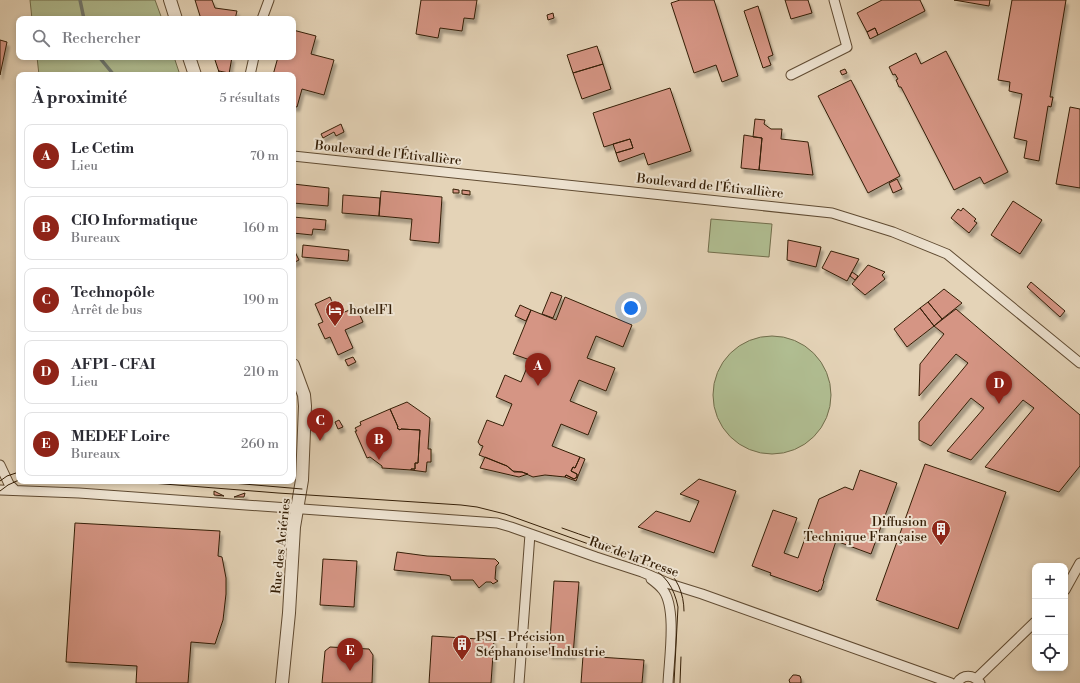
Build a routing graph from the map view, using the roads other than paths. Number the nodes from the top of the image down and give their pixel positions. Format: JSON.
{"nodes":[{"id":1,"x":170,"y":0,"type":"edge"},
{"id":2,"x":269,"y":0,"type":"edge"},
{"id":3,"x":834,"y":0,"type":"edge"},
{"id":4,"x":175,"y":16,"type":"edge"},
{"id":5,"x":263,"y":16,"type":"edge"},
{"id":6,"x":190,"y":60,"type":"edge"},
{"id":7,"x":253,"y":60,"type":"edge"},
{"id":8,"x":194,"y":72,"type":"edge"},
{"id":9,"x":251,"y":72,"type":"edge"},
{"id":10,"x":791,"y":75,"type":"dead end"},
{"id":11,"x":296,"y":156,"type":"edge"},
{"id":12,"x":1080,"y":363,"type":"edge"},
{"id":13,"x":296,"y":374,"type":"edge"},
{"id":14,"x":0,"y":465,"type":"edge"},
{"id":15,"x":0,"y":490,"type":"edge"},
{"id":16,"x":15,"y":490,"type":"junction"},
{"id":17,"x":298,"y":509,"type":"junction"},
{"id":18,"x":530,"y":534,"type":"junction"},
{"id":19,"x":1080,"y":563,"type":"edge"},
{"id":20,"x":642,"y":572,"type":"junction"},
{"id":21,"x":1068,"y":585,"type":"edge"},
{"id":22,"x":1032,"y":625,"type":"edge"},
{"id":23,"x":978,"y":681,"type":"edge"},
{"id":24,"x":282,"y":683,"type":"edge"},
{"id":25,"x":519,"y":683,"type":"edge"},
{"id":26,"x":668,"y":683,"type":"edge"},
{"id":27,"x":951,"y":683,"type":"edge"},
{"id":28,"x":956,"y":683,"type":"edge"}],
"edges":[{"from":1,"to":4,"type":"street"},
{"from":2,"to":5,"type":"street"},
{"from":3,"to":10,"type":"street"},
{"from":6,"to":8,"type":"street"},
{"from":7,"to":9,"type":"street"},
{"from":11,"to":12,"type":"street","name":"Boulevard de l'Étivallière"},
{"from":13,"to":17,"type":"street","name":"Rue des Aciéries"},
{"from":14,"to":16,"type":"street"},
{"from":15,"to":16,"type":"street","name":"Rue de la Presse"},
{"from":16,"to":17,"type":"street","name":"Rue de la Presse"},
{"from":17,"to":18,"type":"street","name":"Rue de la Presse"},
{"from":17,"to":24,"type":"street","name":"Rue des Aciéries"},
{"from":18,"to":20,"type":"street","name":"Rue de la Presse"},
{"from":18,"to":25,"type":"street"},
{"from":19,"to":21,"type":"street"},
{"from":20,"to":26,"type":"street"},
{"from":20,"to":27,"type":"street","name":"Rue de la Presse"},
{"from":22,"to":23,"type":"street"},
{"from":23,"to":28,"type":"street"}]}
